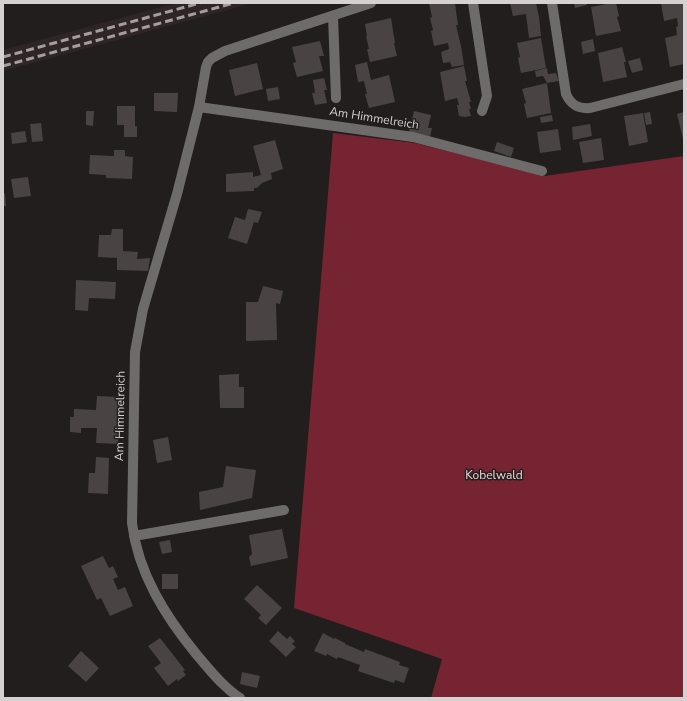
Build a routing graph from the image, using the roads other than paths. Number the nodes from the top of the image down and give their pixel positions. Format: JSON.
{"nodes":[{"id":1,"x":371,"y":3,"type":"edge"},
{"id":2,"x":473,"y":3,"type":"edge"},
{"id":3,"x":552,"y":3,"type":"edge"},
{"id":4,"x":333,"y":16,"type":"junction"},
{"id":5,"x":684,"y":84,"type":"edge"},
{"id":6,"x":336,"y":98,"type":"dead end"},
{"id":7,"x":199,"y":107,"type":"junction"},
{"id":8,"x":482,"y":110,"type":"dead end"},
{"id":9,"x":542,"y":171,"type":"dead end"},
{"id":10,"x":284,"y":510,"type":"dead end"},
{"id":11,"x":134,"y":536,"type":"junction"},
{"id":12,"x":240,"y":698,"type":"edge"}],
"edges":[{"from":1,"to":4,"type":"street","name":"Am Himmelreich"},
{"from":2,"to":8,"type":"street"},
{"from":3,"to":5,"type":"street"},
{"from":4,"to":6,"type":"street","name":"Am Himmelreich"},
{"from":4,"to":7,"type":"street","name":"Am Himmelreich"},
{"from":7,"to":9,"type":"street","name":"Am Himmelreich"},
{"from":7,"to":11,"type":"street","name":"Am Himmelreich"},
{"from":10,"to":11,"type":"street"},
{"from":11,"to":12,"type":"street","name":"Am Himmelreich"}]}
